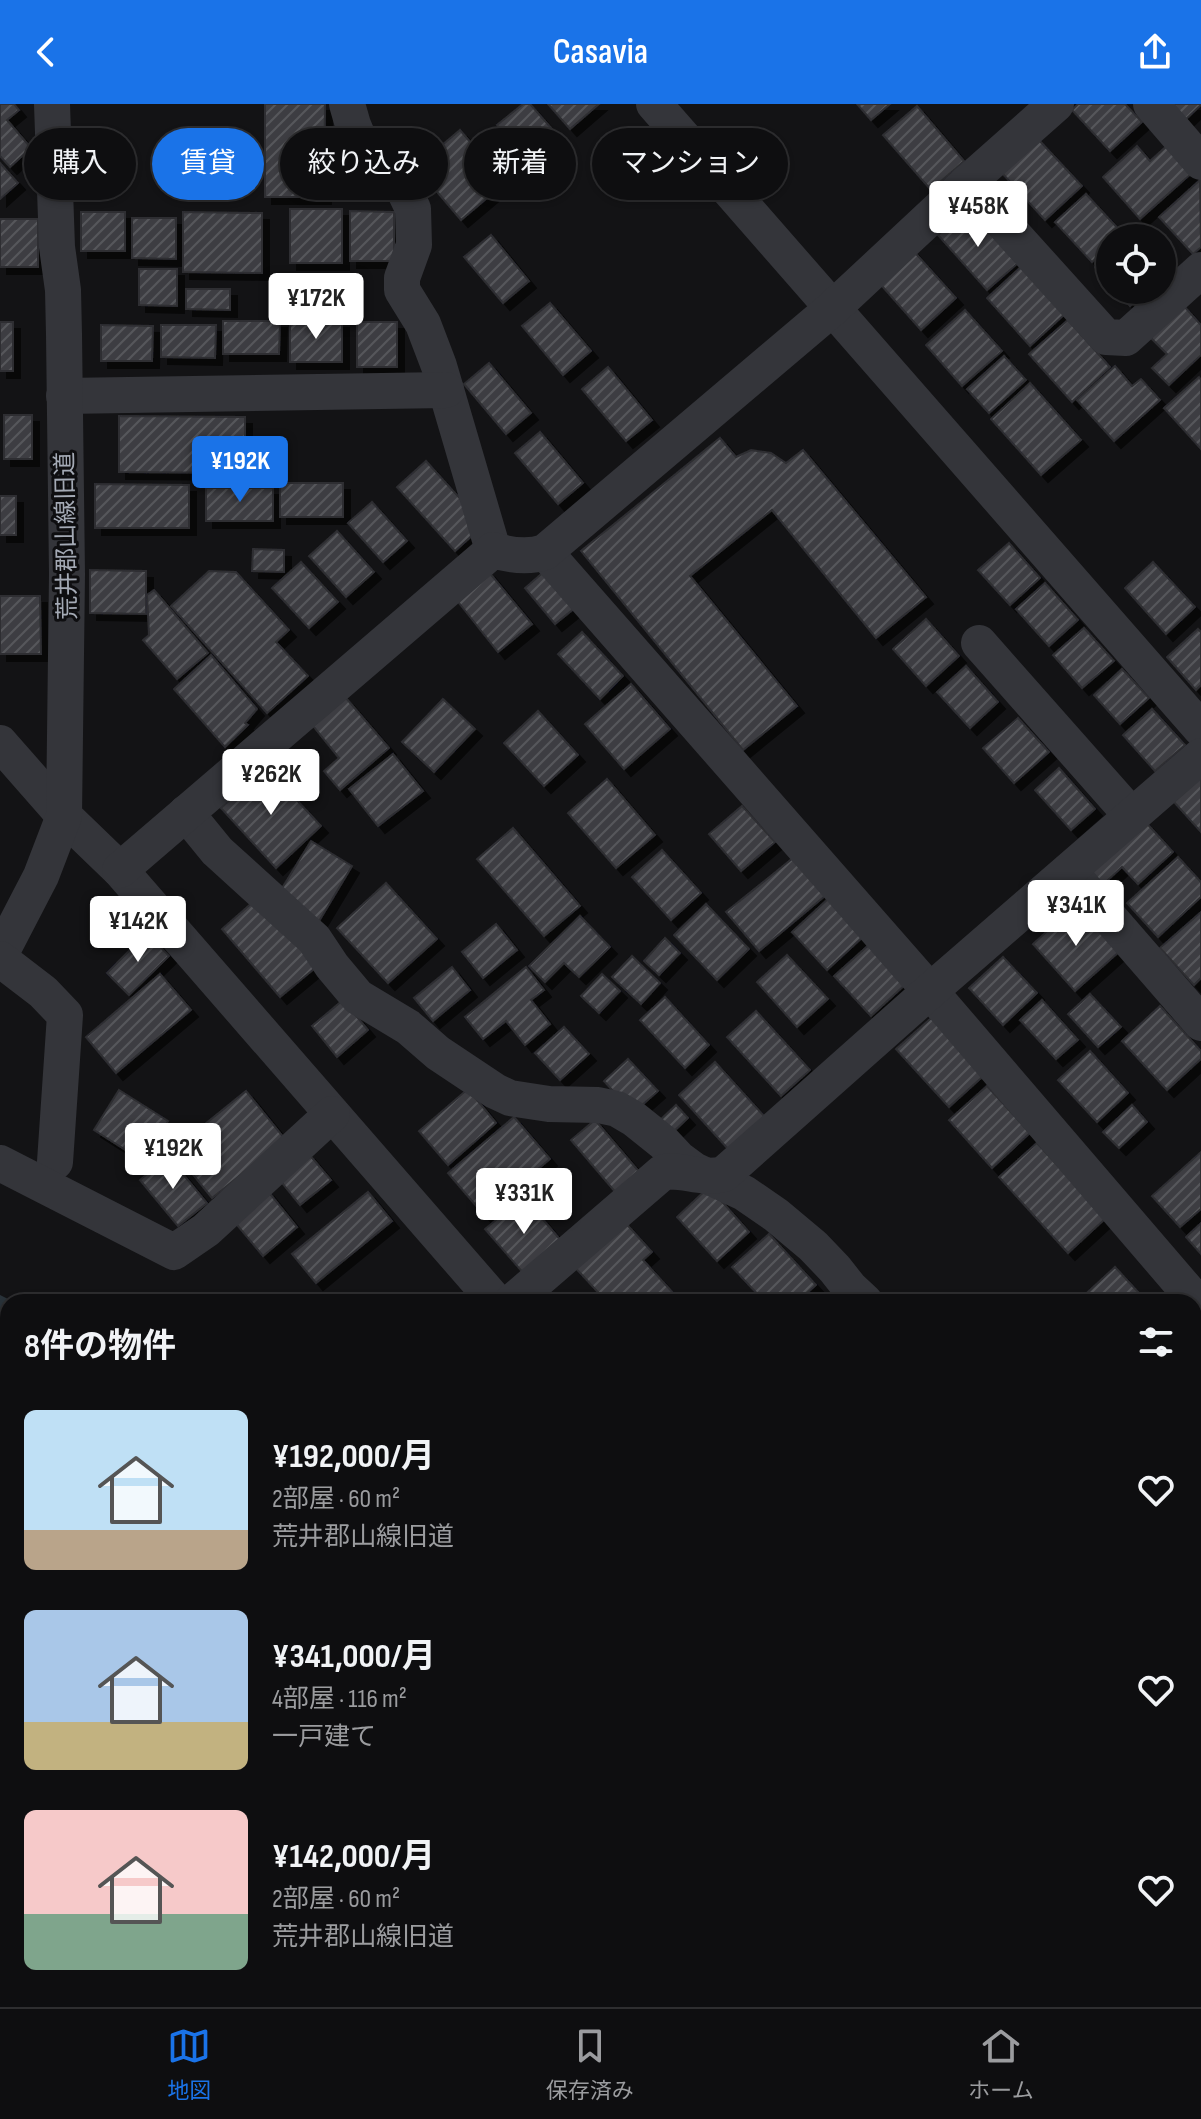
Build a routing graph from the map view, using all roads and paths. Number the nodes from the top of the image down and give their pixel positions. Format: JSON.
{"nodes":[{"id":1,"x":52,"y":104,"type":"edge"},
{"id":2,"x":347,"y":104,"type":"edge"},
{"id":3,"x":654,"y":104,"type":"edge"},
{"id":4,"x":1056,"y":104,"type":"edge"},
{"id":5,"x":1151,"y":104,"type":"edge"},
{"id":6,"x":1201,"y":162,"type":"edge"},
{"id":7,"x":967,"y":183,"type":"junction"},
{"id":8,"x":1201,"y":270,"type":"edge"},
{"id":9,"x":833,"y":308,"type":"junction"},
{"id":10,"x":446,"y":390,"type":"junction"},
{"id":11,"x":64,"y":396,"type":"junction"},
{"id":12,"x":493,"y":550,"type":"junction"},
{"id":13,"x":545,"y":552,"type":"junction"},
{"id":14,"x":979,"y":643,"type":"dead end"},
{"id":15,"x":1201,"y":729,"type":"edge"},
{"id":16,"x":0,"y":743,"type":"edge"},
{"id":17,"x":1201,"y":756,"type":"edge"},
{"id":18,"x":186,"y":813,"type":"junction"},
{"id":19,"x":64,"y":816,"type":"junction"},
{"id":20,"x":1132,"y":816,"type":"junction"},
{"id":21,"x":120,"y":870,"type":"junction"},
{"id":22,"x":1069,"y":871,"type":"junction"},
{"id":23,"x":0,"y":957,"type":"edge"},
{"id":24,"x":930,"y":991,"type":"junction"},
{"id":25,"x":1201,"y":1023,"type":"edge"},
{"id":26,"x":332,"y":1114,"type":"junction"},
{"id":27,"x":55,"y":1162,"type":"dead end"},
{"id":28,"x":0,"y":1163,"type":"edge"},
{"id":29,"x":710,"y":1177,"type":"junction"},
{"id":30,"x":489,"y":1294,"type":"edge"},
{"id":31,"x":521,"y":1294,"type":"edge"},
{"id":32,"x":856,"y":1294,"type":"edge"},
{"id":33,"x":1190,"y":1294,"type":"edge"}],
"edges":[{"from":1,"to":11,"type":"street","name":"荒井郡山線旧道"},
{"from":2,"to":10,"type":"street"},
{"from":3,"to":9,"type":"street"},
{"from":4,"to":7,"type":"street"},
{"from":5,"to":6,"type":"street"},
{"from":7,"to":8,"type":"street"},
{"from":7,"to":9,"type":"street"},
{"from":9,"to":13,"type":"street"},
{"from":9,"to":15,"type":"street"},
{"from":10,"to":11,"type":"street"},
{"from":10,"to":12,"type":"street"},
{"from":11,"to":19,"type":"street","name":"荒井郡山線旧道"},
{"from":12,"to":13,"type":"street"},
{"from":12,"to":18,"type":"street"},
{"from":13,"to":24,"type":"street"},
{"from":14,"to":20,"type":"street"},
{"from":16,"to":19,"type":"street"},
{"from":17,"to":20,"type":"street"},
{"from":18,"to":21,"type":"street"},
{"from":18,"to":29,"type":"street"},
{"from":19,"to":21,"type":"street"},
{"from":19,"to":23,"type":"street","name":"荒井郡山線旧道"},
{"from":20,"to":22,"type":"street"},
{"from":21,"to":26,"type":"street"},
{"from":22,"to":24,"type":"street"},
{"from":22,"to":25,"type":"street"},
{"from":23,"to":27,"type":"street","name":"荒井郡山線旧道"},
{"from":24,"to":29,"type":"street"},
{"from":24,"to":33,"type":"street"},
{"from":26,"to":28,"type":"street"},
{"from":26,"to":30,"type":"street"},
{"from":29,"to":31,"type":"street"},
{"from":29,"to":32,"type":"street"}]}
